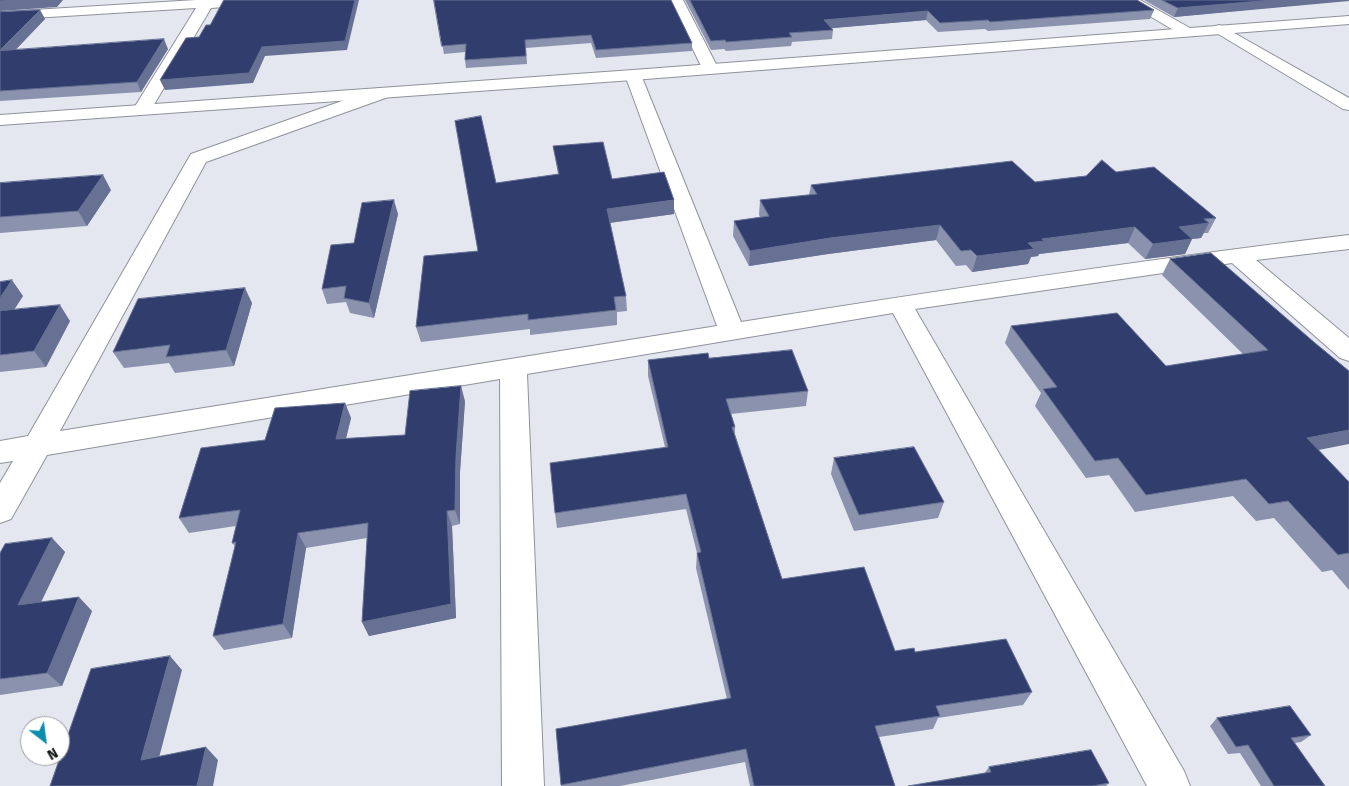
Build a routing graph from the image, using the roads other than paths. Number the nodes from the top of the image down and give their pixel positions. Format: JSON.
{"nodes":[{"id":1,"x":266,"y":0,"type":"edge"},
{"id":2,"x":676,"y":0,"type":"edge"},
{"id":3,"x":1130,"y":0,"type":"edge"},
{"id":4,"x":207,"y":2,"type":"edge"},
{"id":5,"x":0,"y":16,"type":"edge"},
{"id":6,"x":1349,"y":20,"type":"edge"},
{"id":7,"x":1220,"y":29,"type":"junction"},
{"id":8,"x":1185,"y":31,"type":"junction"},
{"id":9,"x":710,"y":68,"type":"junction"},
{"id":10,"x":633,"y":75,"type":"junction"},
{"id":11,"x":385,"y":92,"type":"junction"},
{"id":12,"x":1349,"y":105,"type":"edge"},
{"id":13,"x":143,"y":108,"type":"junction"},
{"id":14,"x":0,"y":120,"type":"edge"},
{"id":15,"x":1349,"y":242,"type":"edge"},
{"id":16,"x":1237,"y":255,"type":"junction"},
{"id":17,"x":900,"y":304,"type":"junction"},
{"id":18,"x":732,"y":332,"type":"junction"},
{"id":19,"x":1349,"y":352,"type":"edge"},
{"id":20,"x":513,"y":368,"type":"junction"},
{"id":21,"x":37,"y":447,"type":"junction"},
{"id":22,"x":0,"y":452,"type":"edge"},
{"id":23,"x":0,"y":510,"type":"edge"},
{"id":24,"x":523,"y":786,"type":"edge"},
{"id":25,"x":1169,"y":786,"type":"edge"}],
"edges":[{"from":1,"to":4,"type":"street"},
{"from":2,"to":9,"type":"street"},
{"from":3,"to":8,"type":"street"},
{"from":4,"to":5,"type":"street"},
{"from":4,"to":13,"type":"street"},
{"from":6,"to":7,"type":"street"},
{"from":7,"to":8,"type":"street"},
{"from":7,"to":12,"type":"street"},
{"from":8,"to":9,"type":"street"},
{"from":9,"to":10,"type":"street"},
{"from":10,"to":11,"type":"street"},
{"from":10,"to":18,"type":"street"},
{"from":11,"to":13,"type":"street"},
{"from":11,"to":21,"type":"street"},
{"from":13,"to":14,"type":"street"},
{"from":15,"to":16,"type":"street"},
{"from":16,"to":17,"type":"street"},
{"from":16,"to":19,"type":"street"},
{"from":17,"to":18,"type":"street"},
{"from":17,"to":25,"type":"street"},
{"from":18,"to":20,"type":"street"},
{"from":20,"to":21,"type":"street"},
{"from":20,"to":24,"type":"street"},
{"from":21,"to":22,"type":"street"},
{"from":21,"to":23,"type":"street"}]}
